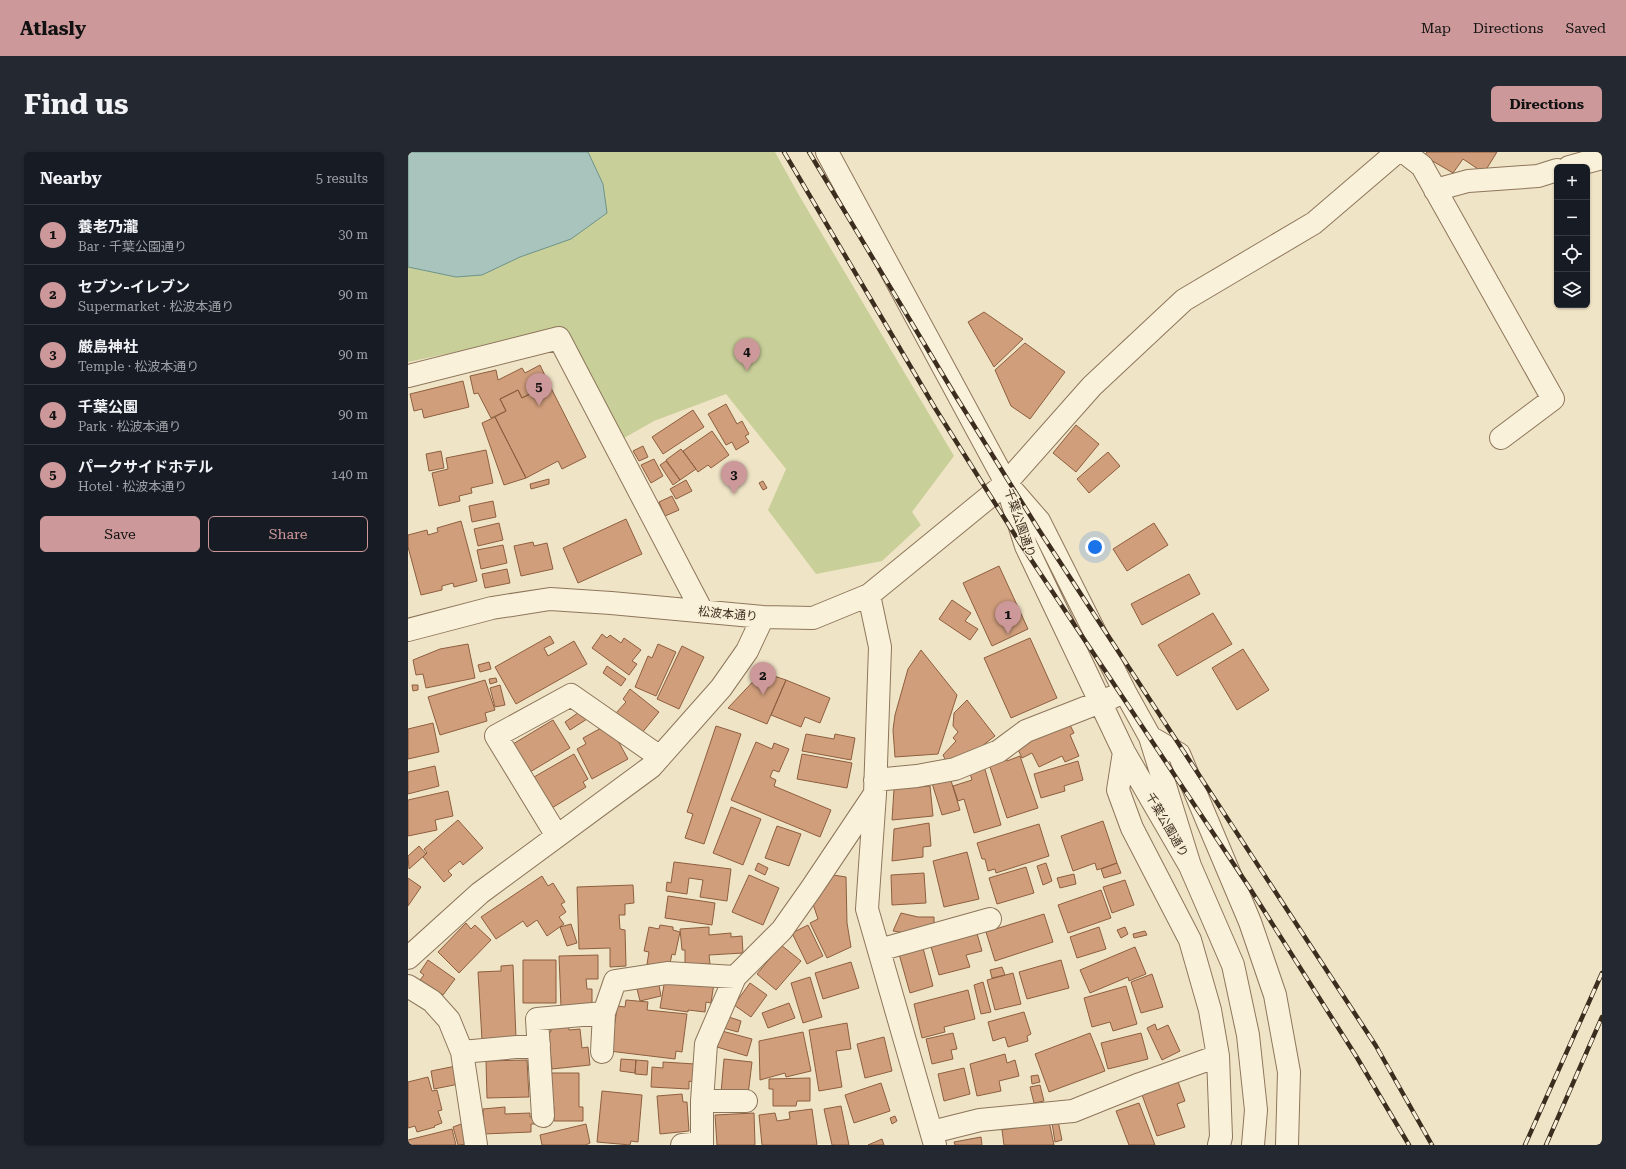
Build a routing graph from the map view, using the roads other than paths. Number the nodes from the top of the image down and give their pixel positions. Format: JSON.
{"nodes":[{"id":1,"x":827,"y":152,"type":"edge"},
{"id":2,"x":1397,"y":152,"type":"edge"},
{"id":3,"x":1404,"y":152,"type":"edge"},
{"id":4,"x":1602,"y":158,"type":"edge"},
{"id":5,"x":1580,"y":164,"type":"edge"},
{"id":6,"x":1554,"y":171,"type":"edge"},
{"id":7,"x":1435,"y":190,"type":"junction"},
{"id":8,"x":408,"y":376,"type":"edge"},
{"id":9,"x":1502,"y":438,"type":"dead end"},
{"id":10,"x":1006,"y":483,"type":"junction"},
{"id":11,"x":869,"y":595,"type":"junction"},
{"id":12,"x":702,"y":612,"type":"junction"},
{"id":13,"x":763,"y":617,"type":"junction"},
{"id":14,"x":408,"y":630,"type":"edge"},
{"id":15,"x":1125,"y":692,"type":"junction"},
{"id":16,"x":1100,"y":702,"type":"junction"},
{"id":17,"x":1150,"y":737,"type":"junction"},
{"id":18,"x":1124,"y":752,"type":"junction"},
{"id":19,"x":660,"y":757,"type":"junction"},
{"id":20,"x":875,"y":787,"type":"junction"},
{"id":21,"x":557,"y":836,"type":"junction"},
{"id":22,"x":1190,"y":866,"type":"junction"},
{"id":23,"x":990,"y":919,"type":"dead end"},
{"id":24,"x":879,"y":950,"type":"junction"},
{"id":25,"x":408,"y":958,"type":"edge"},
{"id":26,"x":735,"y":977,"type":"junction"},
{"id":27,"x":408,"y":986,"type":"edge"},
{"id":28,"x":604,"y":1013,"type":"junction"},
{"id":29,"x":539,"y":1045,"type":"junction"},
{"id":30,"x":462,"y":1052,"type":"junction"},
{"id":31,"x":602,"y":1052,"type":"dead end"},
{"id":32,"x":1218,"y":1056,"type":"junction"},
{"id":33,"x":702,"y":1101,"type":"junction"},
{"id":34,"x":746,"y":1101,"type":"dead end"},
{"id":35,"x":543,"y":1116,"type":"dead end"},
{"id":36,"x":934,"y":1139,"type":"edge"},
{"id":37,"x":696,"y":1144,"type":"edge"},
{"id":38,"x":476,"y":1145,"type":"edge"},
{"id":39,"x":1219,"y":1145,"type":"edge"},
{"id":40,"x":1254,"y":1145,"type":"edge"},
{"id":41,"x":1288,"y":1145,"type":"edge"}],
"edges":[{"from":1,"to":10,"type":"street"},
{"from":2,"to":10,"type":"street","name":"松波本通り"},
{"from":3,"to":7,"type":"street"},
{"from":4,"to":5,"type":"street"},
{"from":6,"to":7,"type":"street"},
{"from":7,"to":9,"type":"street"},
{"from":8,"to":12,"type":"street"},
{"from":10,"to":11,"type":"street","name":"松波本通り"},
{"from":10,"to":15,"type":"street","name":"千葉公園通り"},
{"from":10,"to":16,"type":"street","name":"千葉公園通り"},
{"from":11,"to":13,"type":"street","name":"松波本通り"},
{"from":11,"to":20,"type":"street"},
{"from":12,"to":13,"type":"street","name":"松波本通り"},
{"from":12,"to":14,"type":"street","name":"松波本通り"},
{"from":13,"to":19,"type":"street"},
{"from":15,"to":16,"type":"street"},
{"from":15,"to":17,"type":"street","name":"千葉公園通り"},
{"from":16,"to":18,"type":"street","name":"千葉公園通り"},
{"from":16,"to":20,"type":"street"},
{"from":17,"to":22,"type":"street","name":"千葉公園通り"},
{"from":17,"to":41,"type":"street"},
{"from":18,"to":22,"type":"street","name":"千葉公園通り"},
{"from":18,"to":32,"type":"street"},
{"from":19,"to":21,"type":"street"},
{"from":19,"to":21,"type":"street"},
{"from":20,"to":24,"type":"street"},
{"from":20,"to":26,"type":"street"},
{"from":21,"to":25,"type":"street"},
{"from":22,"to":40,"type":"street"},
{"from":23,"to":24,"type":"street"},
{"from":24,"to":36,"type":"street"},
{"from":26,"to":28,"type":"street"},
{"from":26,"to":33,"type":"street"},
{"from":27,"to":30,"type":"street"},
{"from":28,"to":29,"type":"street"},
{"from":28,"to":31,"type":"street"},
{"from":29,"to":30,"type":"street"},
{"from":29,"to":35,"type":"street"},
{"from":30,"to":38,"type":"street"},
{"from":32,"to":36,"type":"street"},
{"from":32,"to":39,"type":"street"},
{"from":33,"to":34,"type":"street"},
{"from":33,"to":37,"type":"street"}]}
